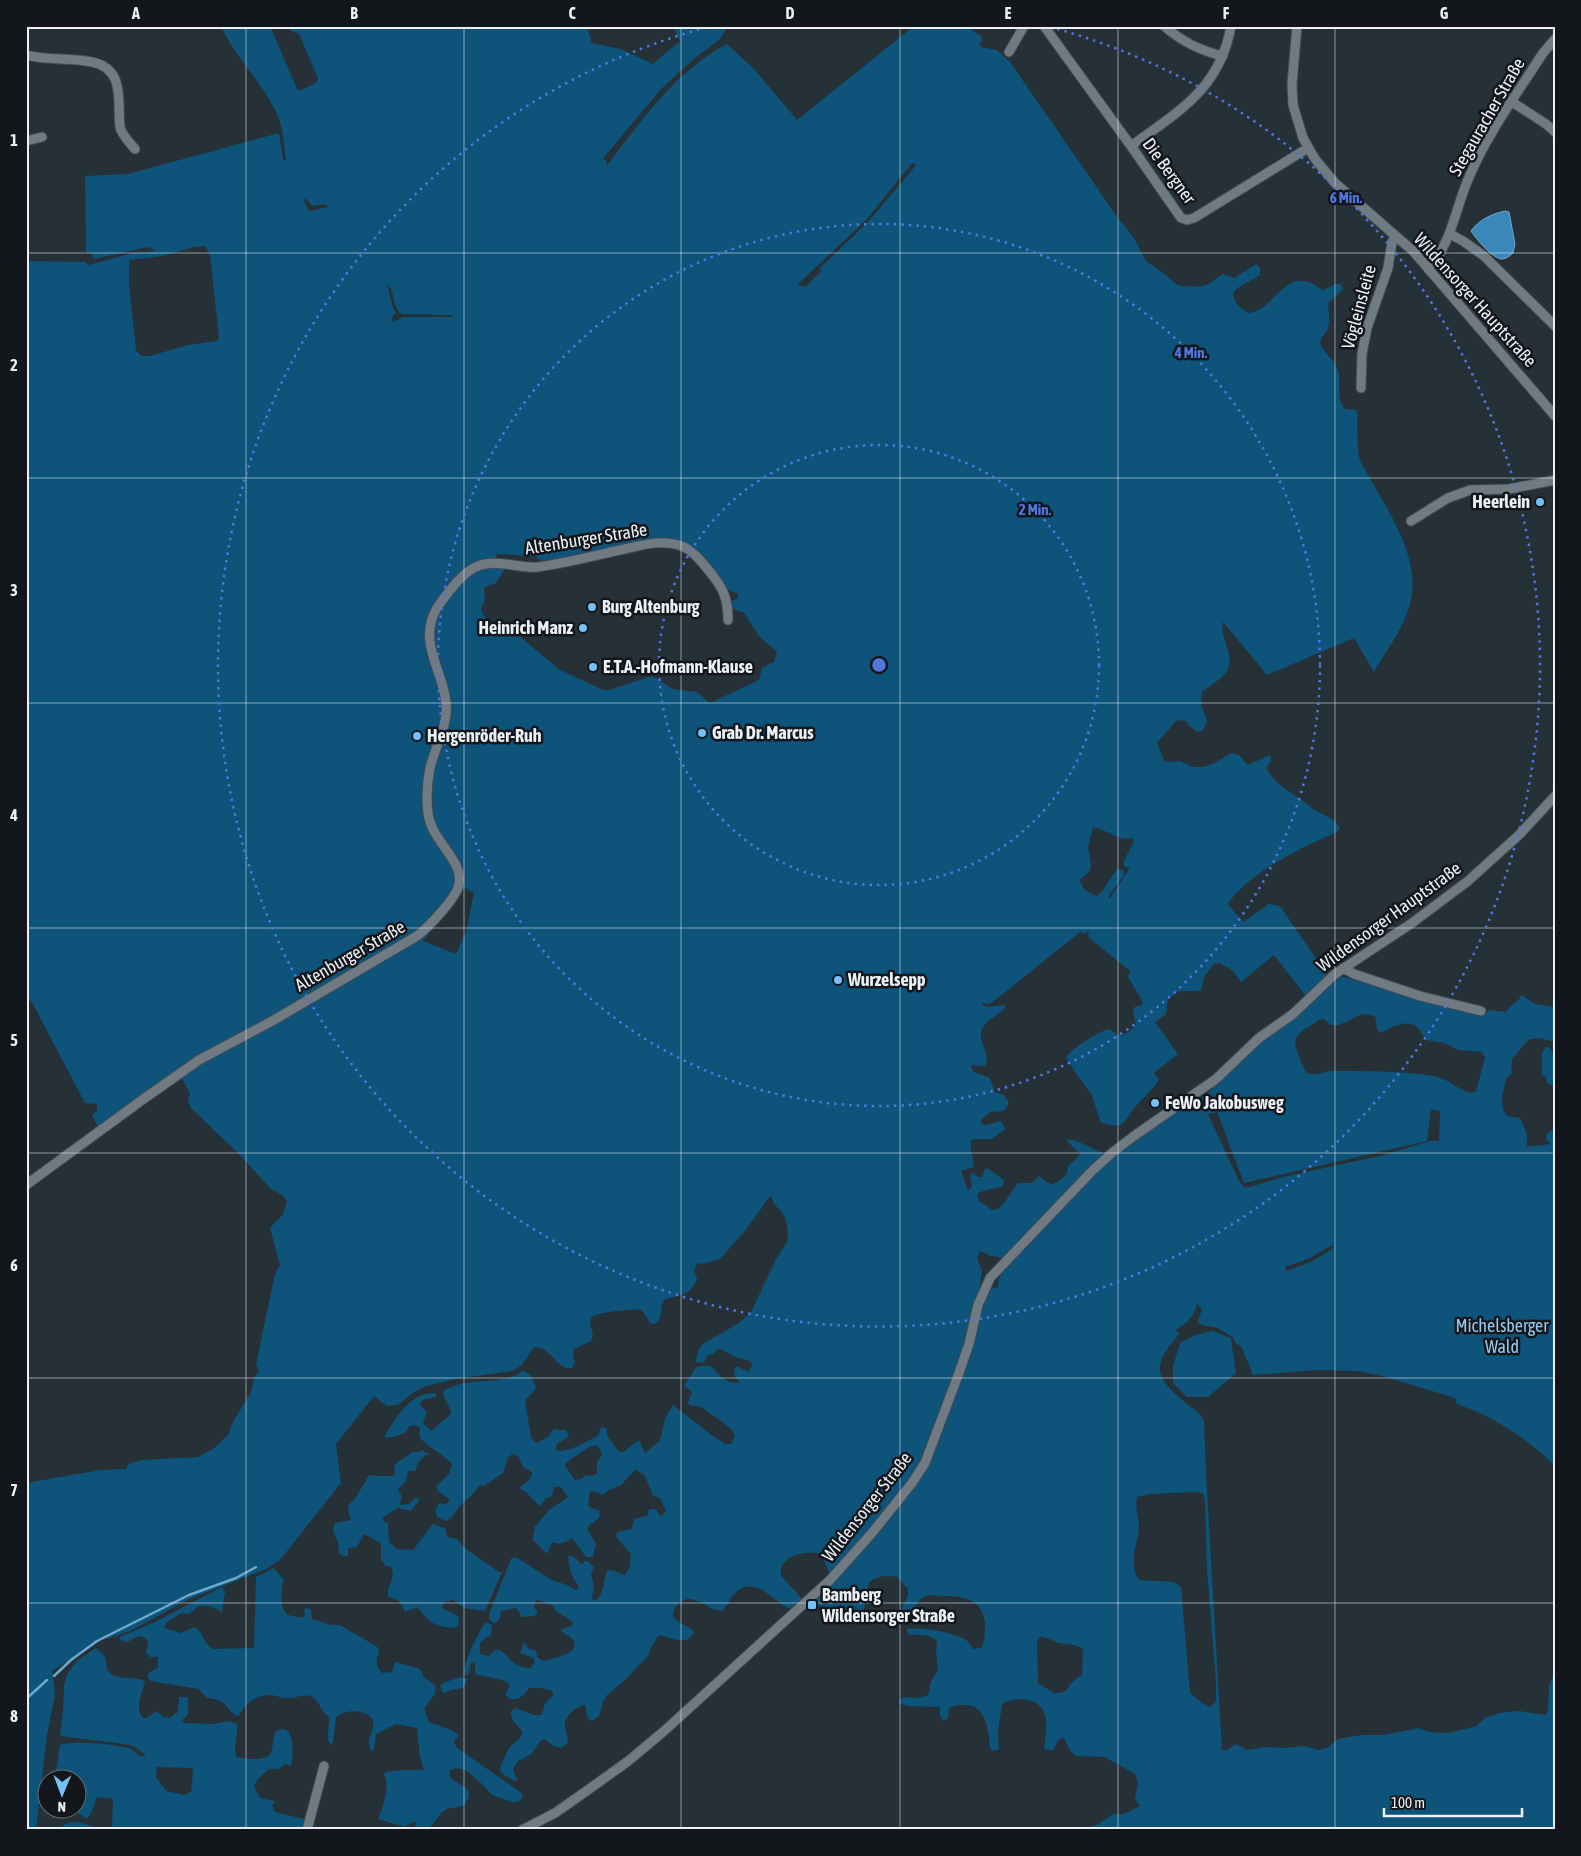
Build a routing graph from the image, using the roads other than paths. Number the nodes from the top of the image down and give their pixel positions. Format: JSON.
{"nodes":[{"id":1,"x":1024,"y":26,"type":"edge"},
{"id":2,"x":1044,"y":26,"type":"edge"},
{"id":3,"x":1164,"y":26,"type":"edge"},
{"id":4,"x":1231,"y":26,"type":"edge"},
{"id":5,"x":1296,"y":26,"type":"edge"},
{"id":6,"x":1555,"y":39,"type":"edge"},
{"id":7,"x":1009,"y":52,"type":"dead end"},
{"id":8,"x":26,"y":56,"type":"edge"},
{"id":9,"x":1223,"y":56,"type":"junction"},
{"id":10,"x":1512,"y":102,"type":"junction"},
{"id":11,"x":1555,"y":132,"type":"edge"},
{"id":12,"x":42,"y":137,"type":"dead end"},
{"id":13,"x":26,"y":141,"type":"edge"},
{"id":14,"x":1131,"y":146,"type":"junction"},
{"id":15,"x":1308,"y":148,"type":"junction"},
{"id":16,"x":135,"y":149,"type":"dead end"},
{"id":17,"x":1450,"y":234,"type":"junction"},
{"id":18,"x":1396,"y":236,"type":"junction"},
{"id":19,"x":1428,"y":269,"type":"junction"},
{"id":20,"x":1555,"y":326,"type":"edge"},
{"id":21,"x":1361,"y":388,"type":"dead end"},
{"id":22,"x":1555,"y":416,"type":"edge"},
{"id":23,"x":1555,"y":480,"type":"edge"},
{"id":24,"x":1412,"y":521,"type":"dead end"},
{"id":25,"x":728,"y":620,"type":"dead end"},
{"id":26,"x":1555,"y":796,"type":"edge"},
{"id":27,"x":1343,"y":968,"type":"junction"},
{"id":28,"x":1481,"y":1011,"type":"dead end"},
{"id":29,"x":1216,"y":1079,"type":"joint"},
{"id":30,"x":26,"y":1186,"type":"edge"},
{"id":31,"x":324,"y":1766,"type":"dead end"},
{"id":32,"x":307,"y":1830,"type":"edge"},
{"id":33,"x":522,"y":1830,"type":"edge"}],
"edges":[{"from":1,"to":7,"type":"street"},
{"from":2,"to":14,"type":"street","name":"Die Bergner"},
{"from":3,"to":9,"type":"street"},
{"from":4,"to":9,"type":"street"},
{"from":5,"to":15,"type":"street","name":"Wildensorger Hauptstraße"},
{"from":6,"to":10,"type":"street","name":"Stegauracher Straße"},
{"from":8,"to":16,"type":"street"},
{"from":9,"to":14,"type":"street"},
{"from":10,"to":11,"type":"street"},
{"from":10,"to":17,"type":"street","name":"Stegauracher Straße"},
{"from":12,"to":13,"type":"street"},
{"from":14,"to":15,"type":"street","name":"Die Bergner"},
{"from":15,"to":18,"type":"street","name":"Wildensorger Hauptstraße"},
{"from":17,"to":19,"type":"street","name":"Stegauracher Straße"},
{"from":17,"to":20,"type":"street"},
{"from":18,"to":19,"type":"street","name":"Wildensorger Hauptstraße"},
{"from":18,"to":21,"type":"street","name":"Vögleinsleite"},
{"from":19,"to":22,"type":"street","name":"Wildensorger Hauptstraße"},
{"from":23,"to":24,"type":"street"},
{"from":25,"to":30,"type":"street","name":"Altenburger Straße"},
{"from":26,"to":27,"type":"street","name":"Wildensorger Hauptstraße"},
{"from":27,"to":28,"type":"street"},
{"from":27,"to":29,"type":"street","name":"Wildensorger Hauptstraße"},
{"from":29,"to":33,"type":"street","name":"Wildensorger Straße"},
{"from":31,"to":32,"type":"street"}]}
